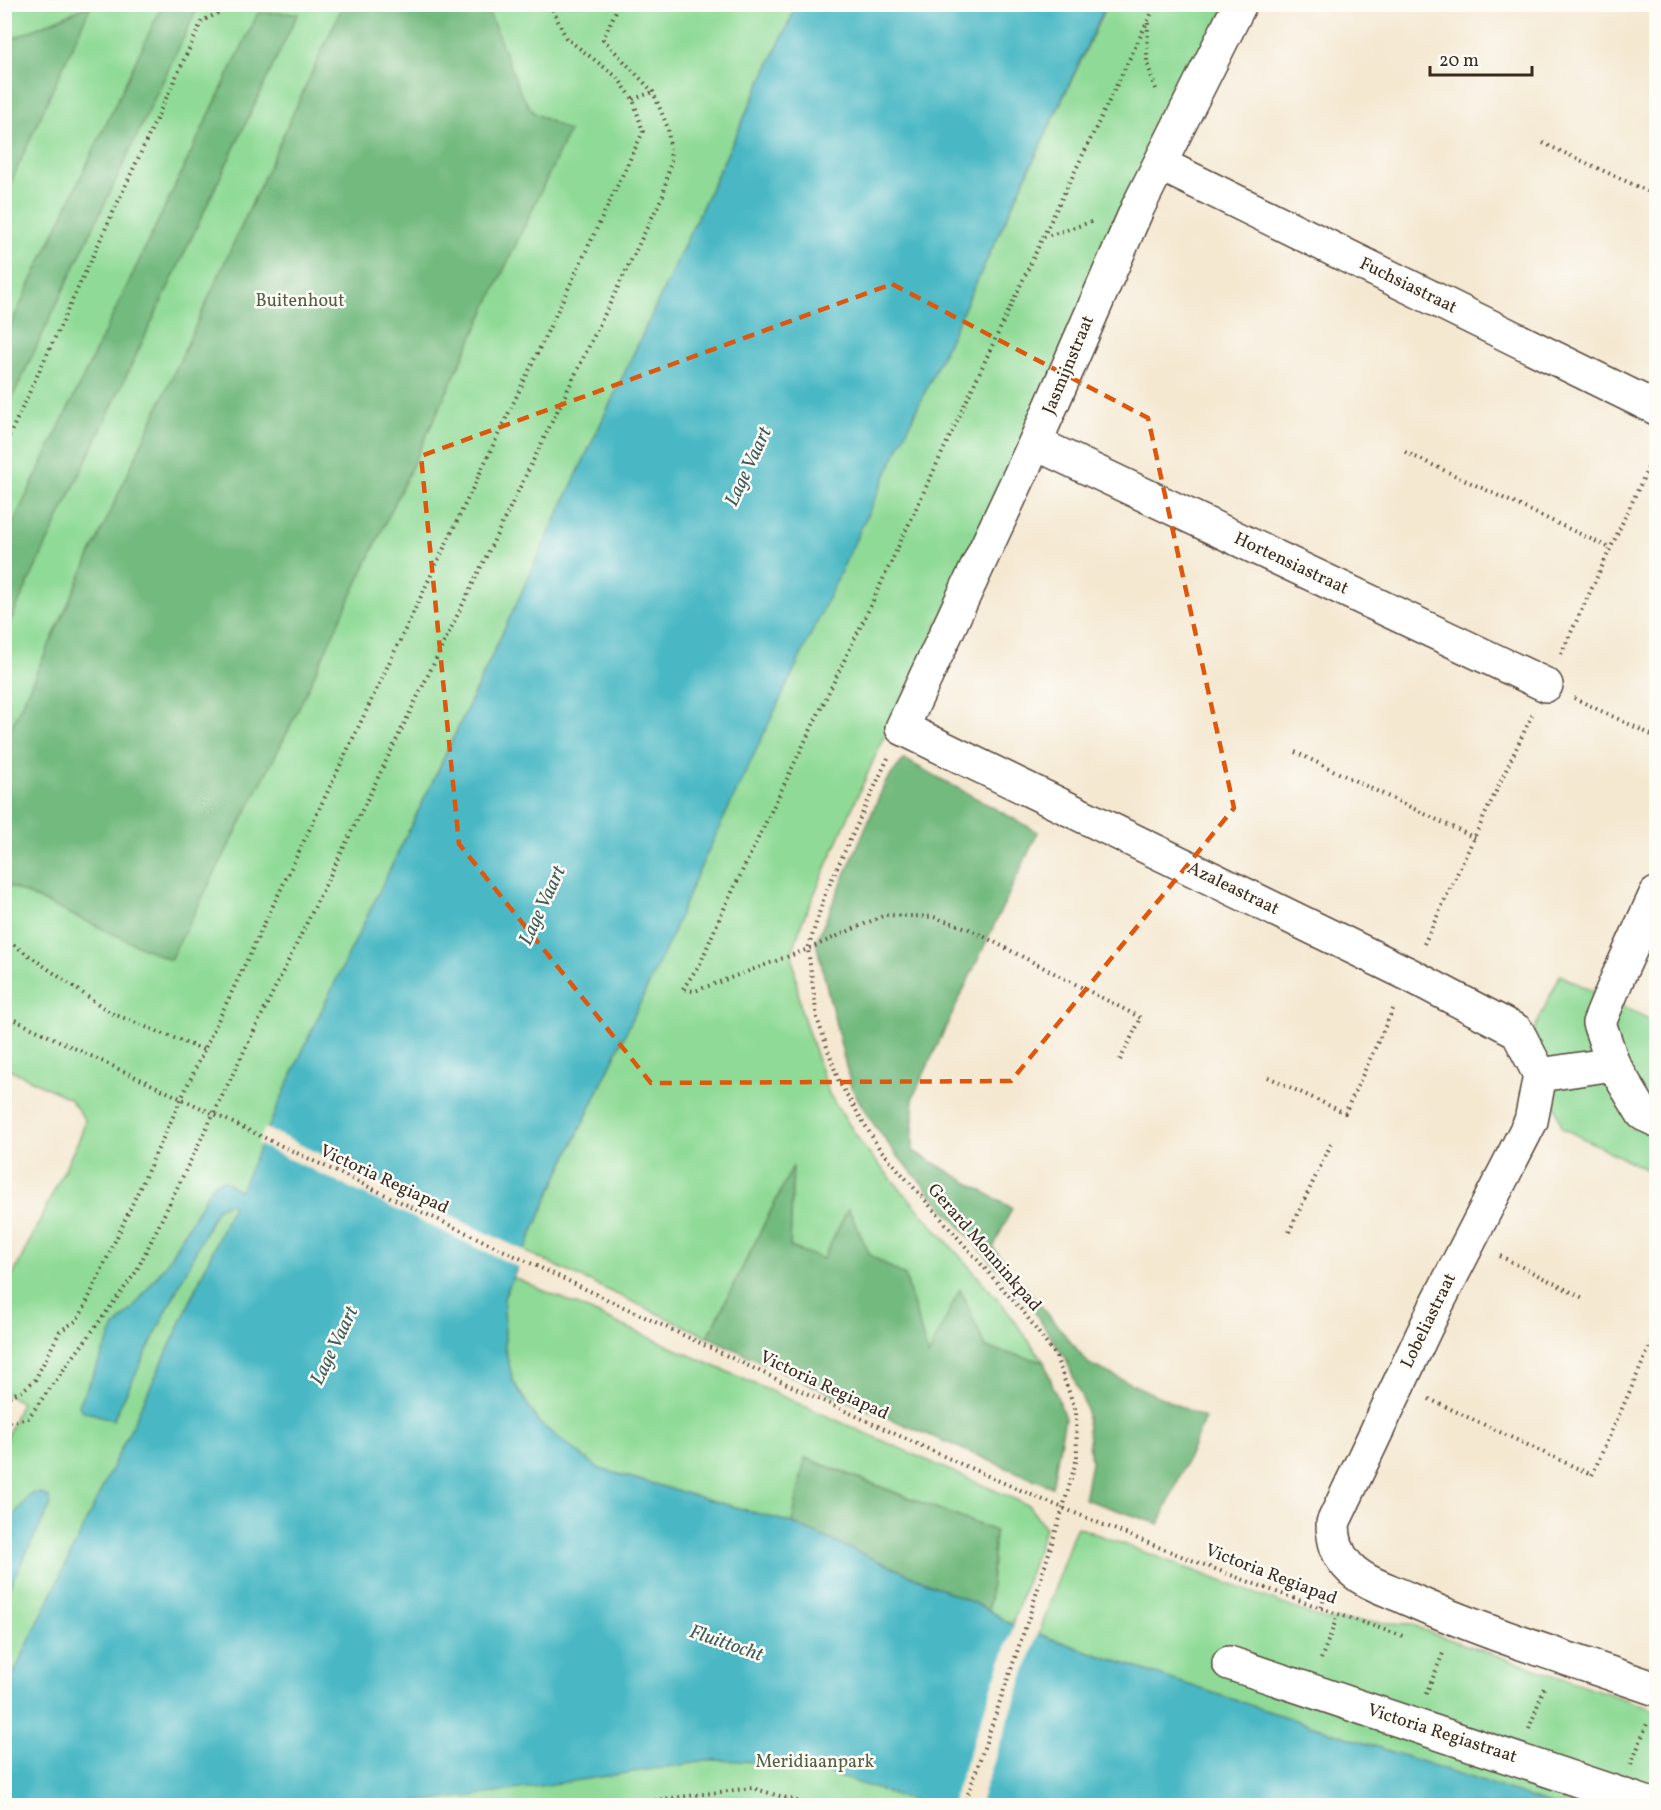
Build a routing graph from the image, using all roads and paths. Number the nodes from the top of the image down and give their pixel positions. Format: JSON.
{"nodes":[{"id":1,"x":237,"y":4,"type":"edge"},
{"id":2,"x":550,"y":4,"type":"edge"},
{"id":3,"x":619,"y":4,"type":"edge"},
{"id":4,"x":1156,"y":4,"type":"edge"},
{"id":5,"x":1240,"y":4,"type":"edge"},
{"id":6,"x":1149,"y":20,"type":"junction"},
{"id":7,"x":653,"y":92,"type":"junction"},
{"id":8,"x":633,"y":99,"type":"junction"},
{"id":9,"x":1176,"y":131,"type":"junction"},
{"id":10,"x":1543,"y":144,"type":"dead end"},
{"id":11,"x":1160,"y":164,"type":"junction"},
{"id":12,"x":1656,"y":195,"type":"edge"},
{"id":13,"x":1137,"y":207,"type":"junction"},
{"id":14,"x":1044,"y":237,"type":"junction"},
{"id":15,"x":1656,"y":408,"type":"edge"},
{"id":16,"x":1035,"y":443,"type":"junction"},
{"id":17,"x":4,"y":447,"type":"edge"},
{"id":18,"x":1656,"y":451,"type":"edge"},
{"id":19,"x":1405,"y":452,"type":"dead end"},
{"id":20,"x":1610,"y":548,"type":"junction"},
{"id":21,"x":1546,"y":685,"type":"junction"},
{"id":22,"x":902,"y":728,"type":"junction"},
{"id":23,"x":1656,"y":737,"type":"edge"},
{"id":24,"x":1295,"y":753,"type":"dead end"},
{"id":25,"x":1475,"y":838,"type":"junction"},
{"id":26,"x":1656,"y":894,"type":"edge"},
{"id":27,"x":4,"y":938,"type":"edge"},
{"id":28,"x":808,"y":949,"type":"junction"},
{"id":29,"x":1410,"y":975,"type":"junction"},
{"id":30,"x":4,"y":1015,"type":"edge"},
{"id":31,"x":204,"y":1050,"type":"junction"},
{"id":32,"x":1120,"y":1060,"type":"dead end"},
{"id":33,"x":1613,"y":1064,"type":"junction"},
{"id":34,"x":1540,"y":1075,"type":"junction"},
{"id":35,"x":1268,"y":1077,"type":"dead end"},
{"id":36,"x":1656,"y":1120,"type":"edge"},
{"id":37,"x":1332,"y":1140,"type":"dead end"},
{"id":38,"x":1289,"y":1232,"type":"dead end"},
{"id":39,"x":1469,"y":1240,"type":"junction"},
{"id":40,"x":1585,"y":1299,"type":"dead end"},
{"id":41,"x":1656,"y":1333,"type":"edge"},
{"id":42,"x":1398,"y":1384,"type":"junction"},
{"id":43,"x":4,"y":1398,"type":"edge"},
{"id":44,"x":4,"y":1424,"type":"edge"},
{"id":45,"x":1063,"y":1508,"type":"junction"},
{"id":46,"x":1339,"y":1576,"type":"junction"},
{"id":47,"x":1320,"y":1607,"type":"junction"},
{"id":48,"x":1338,"y":1615,"type":"junction"},
{"id":49,"x":1412,"y":1640,"type":"dead end"},
{"id":50,"x":1433,"y":1647,"type":"dead end"},
{"id":51,"x":1444,"y":1650,"type":"junction"},
{"id":52,"x":1454,"y":1654,"type":"dead end"},
{"id":53,"x":1322,"y":1656,"type":"dead end"},
{"id":54,"x":1229,"y":1663,"type":"dead end"},
{"id":55,"x":1535,"y":1681,"type":"dead end"},
{"id":56,"x":1545,"y":1685,"type":"junction"},
{"id":57,"x":1556,"y":1688,"type":"dead end"},
{"id":58,"x":1656,"y":1689,"type":"edge"},
{"id":59,"x":1427,"y":1692,"type":"dead end"},
{"id":60,"x":1638,"y":1717,"type":"dead end"},
{"id":61,"x":1649,"y":1721,"type":"junction"},
{"id":62,"x":1656,"y":1724,"type":"edge"},
{"id":63,"x":1529,"y":1728,"type":"dead end"},
{"id":64,"x":1633,"y":1760,"type":"dead end"},
{"id":65,"x":607,"y":1806,"type":"edge"},
{"id":66,"x":813,"y":1806,"type":"edge"},
{"id":67,"x":964,"y":1806,"type":"edge"},
{"id":68,"x":1655,"y":1806,"type":"edge"}],
"edges":[{"from":1,"to":17,"type":"path"},
{"from":2,"to":8,"type":"path"},
{"from":3,"to":7,"type":"path"},
{"from":4,"to":6,"type":"path"},
{"from":5,"to":9,"type":"street","name":"Jasmijnstraat"},
{"from":6,"to":9,"type":"path"},
{"from":6,"to":14,"type":"path"},
{"from":7,"to":8,"type":"path"},
{"from":7,"to":44,"type":"path"},
{"from":8,"to":31,"type":"path"},
{"from":9,"to":11,"type":"street","name":"Jasmijnstraat"},
{"from":10,"to":12,"type":"path"},
{"from":11,"to":13,"type":"street","name":"Jasmijnstraat"},
{"from":11,"to":15,"type":"street","name":"Fuchsiastraat"},
{"from":13,"to":14,"type":"path"},
{"from":13,"to":16,"type":"street","name":"Jasmijnstraat"},
{"from":14,"to":28,"type":"path"},
{"from":16,"to":21,"type":"street","name":"Hortensiastraat"},
{"from":16,"to":22,"type":"street","name":"Jasmijnstraat"},
{"from":18,"to":20,"type":"path"},
{"from":19,"to":20,"type":"path"},
{"from":20,"to":21,"type":"path"},
{"from":21,"to":23,"type":"path"},
{"from":21,"to":25,"type":"path"},
{"from":22,"to":28,"type":"path","name":"Gerard Monninkpad"},
{"from":22,"to":29,"type":"street","name":"Azaleastraat"},
{"from":24,"to":25,"type":"path"},
{"from":25,"to":29,"type":"path"},
{"from":26,"to":33,"type":"street"},
{"from":27,"to":31,"type":"path"},
{"from":28,"to":32,"type":"path"},
{"from":28,"to":45,"type":"path","name":"Gerard Monninkpad"},
{"from":29,"to":34,"type":"street","name":"Azaleastraat"},
{"from":29,"to":35,"type":"path"},
{"from":30,"to":45,"type":"path","name":"Victoria Regiapad","bridge":true},
{"from":31,"to":43,"type":"path"},
{"from":33,"to":34,"type":"street"},
{"from":33,"to":36,"type":"street"},
{"from":34,"to":39,"type":"street","name":"Lobeliastraat"},
{"from":37,"to":38,"type":"path"},
{"from":39,"to":40,"type":"path"},
{"from":39,"to":42,"type":"street","name":"Lobeliastraat"},
{"from":41,"to":42,"type":"path"},
{"from":42,"to":46,"type":"street","name":"Lobeliastraat"},
{"from":45,"to":47,"type":"path","name":"Victoria Regiapad"},
{"from":45,"to":67,"type":"path","name":"Gerard Monninkpad"},
{"from":46,"to":47,"type":"path"},
{"from":46,"to":58,"type":"street"},
{"from":47,"to":48,"type":"path","name":"Victoria Regiapad"},
{"from":48,"to":49,"type":"path","name":"Victoria Regiapad"},
{"from":48,"to":53,"type":"path"},
{"from":50,"to":51,"type":"path"},
{"from":51,"to":52,"type":"path"},
{"from":51,"to":59,"type":"path"},
{"from":54,"to":68,"type":"street","name":"Victoria Regiastraat"},
{"from":55,"to":56,"type":"path"},
{"from":56,"to":57,"type":"path"},
{"from":56,"to":63,"type":"path"},
{"from":60,"to":61,"type":"path"},
{"from":61,"to":62,"type":"path"},
{"from":61,"to":64,"type":"path"},
{"from":65,"to":66,"type":"path"}]}
